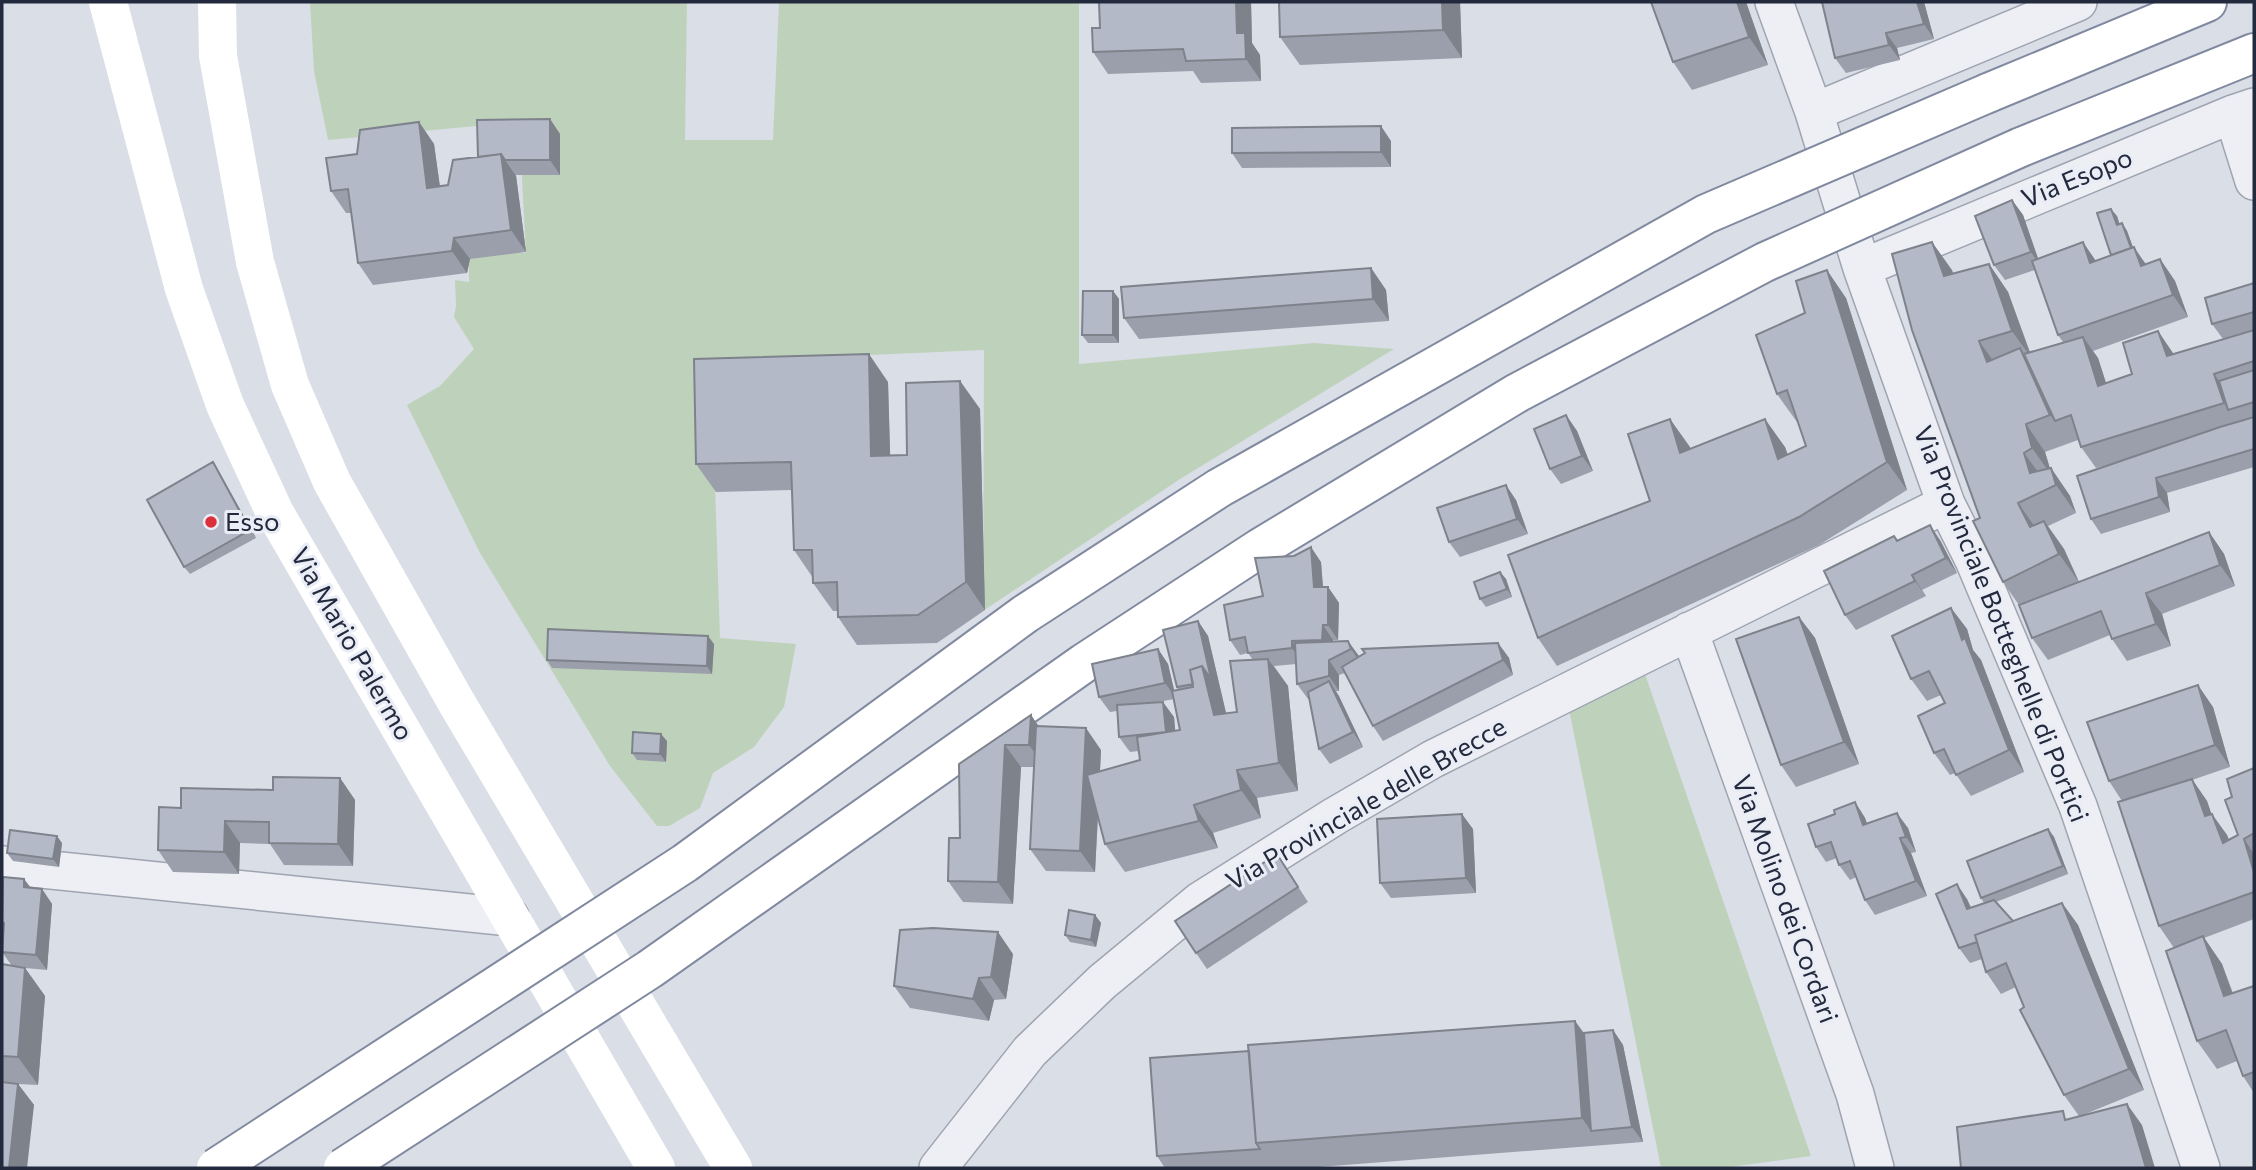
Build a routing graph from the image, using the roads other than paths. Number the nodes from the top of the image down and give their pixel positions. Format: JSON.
{"nodes":[{"id":1,"x":108,"y":2,"type":"edge"},
{"id":2,"x":217,"y":2,"type":"edge"},
{"id":3,"x":1774,"y":2,"type":"edge"},
{"id":4,"x":2078,"y":2,"type":"edge"},
{"id":5,"x":2207,"y":2,"type":"edge"},
{"id":6,"x":2254,"y":53,"type":"edge"},
{"id":7,"x":2243,"y":110,"type":"edge"},
{"id":8,"x":1814,"y":112,"type":"junction"},
{"id":9,"x":2254,"y":181,"type":"edge"},
{"id":10,"x":1862,"y":268,"type":"junction"},
{"id":11,"x":1946,"y":504,"type":"junction"},
{"id":12,"x":1689,"y":631,"type":"junction"},
{"id":13,"x":2,"y":865,"type":"edge"},
{"id":14,"x":510,"y":917,"type":"junction"},
{"id":15,"x":216,"y":1168,"type":"edge"},
{"id":16,"x":343,"y":1168,"type":"edge"},
{"id":17,"x":656,"y":1168,"type":"edge"},
{"id":18,"x":733,"y":1168,"type":"edge"},
{"id":19,"x":938,"y":1168,"type":"edge"},
{"id":20,"x":1875,"y":1168,"type":"edge"},
{"id":21,"x":2200,"y":1168,"type":"edge"}],
"edges":[{"from":1,"to":14,"type":"main road","name":"Via Mario Palermo"},
{"from":2,"to":18,"type":"main road"},
{"from":3,"to":8,"type":"street","name":"Via Provinciale Botteghelle di Portici"},
{"from":4,"to":8,"type":"street"},
{"from":5,"to":15,"type":"main road","bridge":true},
{"from":6,"to":16,"type":"main road","bridge":true},
{"from":7,"to":9,"type":"street"},
{"from":7,"to":10,"type":"street","name":"Via Esopo"},
{"from":8,"to":10,"type":"street","name":"Via Provinciale Botteghelle di Portici"},
{"from":10,"to":11,"type":"street","name":"Via Provinciale Botteghelle di Portici"},
{"from":11,"to":12,"type":"street","name":"Via Provinciale delle Brecce"},
{"from":11,"to":21,"type":"street","name":"Via Provinciale Botteghelle di Portici"},
{"from":12,"to":19,"type":"street","name":"Via Provinciale delle Brecce"},
{"from":12,"to":20,"type":"street","name":"Via Molino dei Cordari"},
{"from":13,"to":14,"type":"street"},
{"from":14,"to":17,"type":"main road","name":"Via Mario Palermo"}]}
